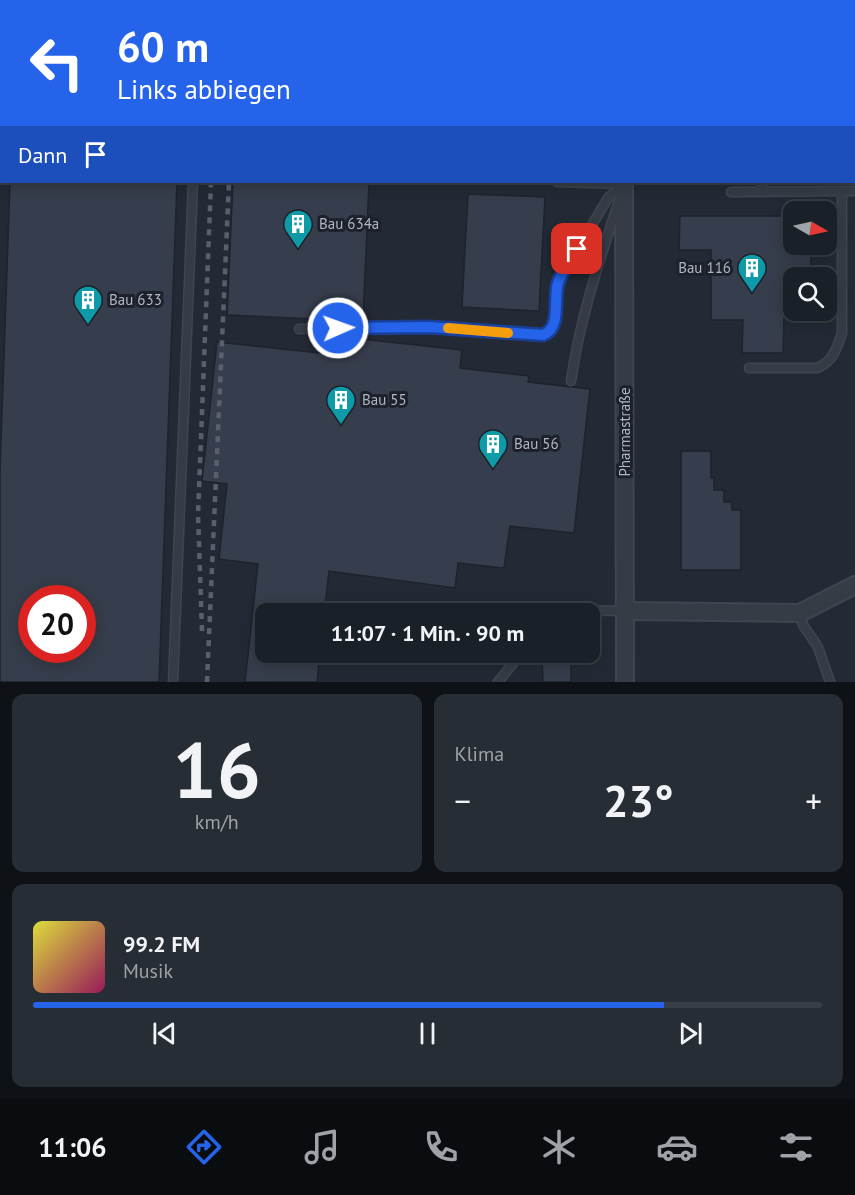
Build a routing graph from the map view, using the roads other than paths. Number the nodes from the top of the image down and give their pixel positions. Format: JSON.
{"nodes":[{"id":1,"x":193,"y":183,"type":"edge"},
{"id":2,"x":624,"y":183,"type":"edge"},
{"id":3,"x":763,"y":183,"type":"edge"},
{"id":4,"x":842,"y":191,"type":"junction"},
{"id":5,"x":855,"y":191,"type":"edge"},
{"id":6,"x":730,"y":192,"type":"dead end"},
{"id":7,"x":763,"y":192,"type":"junction"},
{"id":8,"x":299,"y":329,"type":"dead end"},
{"id":9,"x":749,"y":368,"type":"dead end"},
{"id":10,"x":571,"y":381,"type":"dead end"},
{"id":11,"x":855,"y":585,"type":"edge"},
{"id":12,"x":600,"y":611,"type":"edge"},
{"id":13,"x":625,"y":611,"type":"junction"},
{"id":14,"x":800,"y":613,"type":"junction"},
{"id":15,"x":513,"y":663,"type":"edge"},
{"id":16,"x":173,"y":682,"type":"edge"},
{"id":17,"x":498,"y":682,"type":"edge"},
{"id":18,"x":625,"y":682,"type":"edge"},
{"id":19,"x":830,"y":682,"type":"edge"}],
"edges":[{"from":1,"to":16,"type":"lane"},
{"from":2,"to":8,"type":"lane"},
{"from":2,"to":10,"type":"lane"},
{"from":2,"to":13,"type":"street","name":"Pharmastraße"},
{"from":3,"to":7,"type":"lane"},
{"from":4,"to":5,"type":"lane"},
{"from":4,"to":7,"type":"lane"},
{"from":4,"to":9,"type":"lane"},
{"from":6,"to":7,"type":"lane"},
{"from":11,"to":14,"type":"street"},
{"from":12,"to":13,"type":"lane"},
{"from":13,"to":14,"type":"street"},
{"from":13,"to":18,"type":"street","name":"Pharmastraße"},
{"from":14,"to":19,"type":"lane"},
{"from":15,"to":17,"type":"lane"}]}
